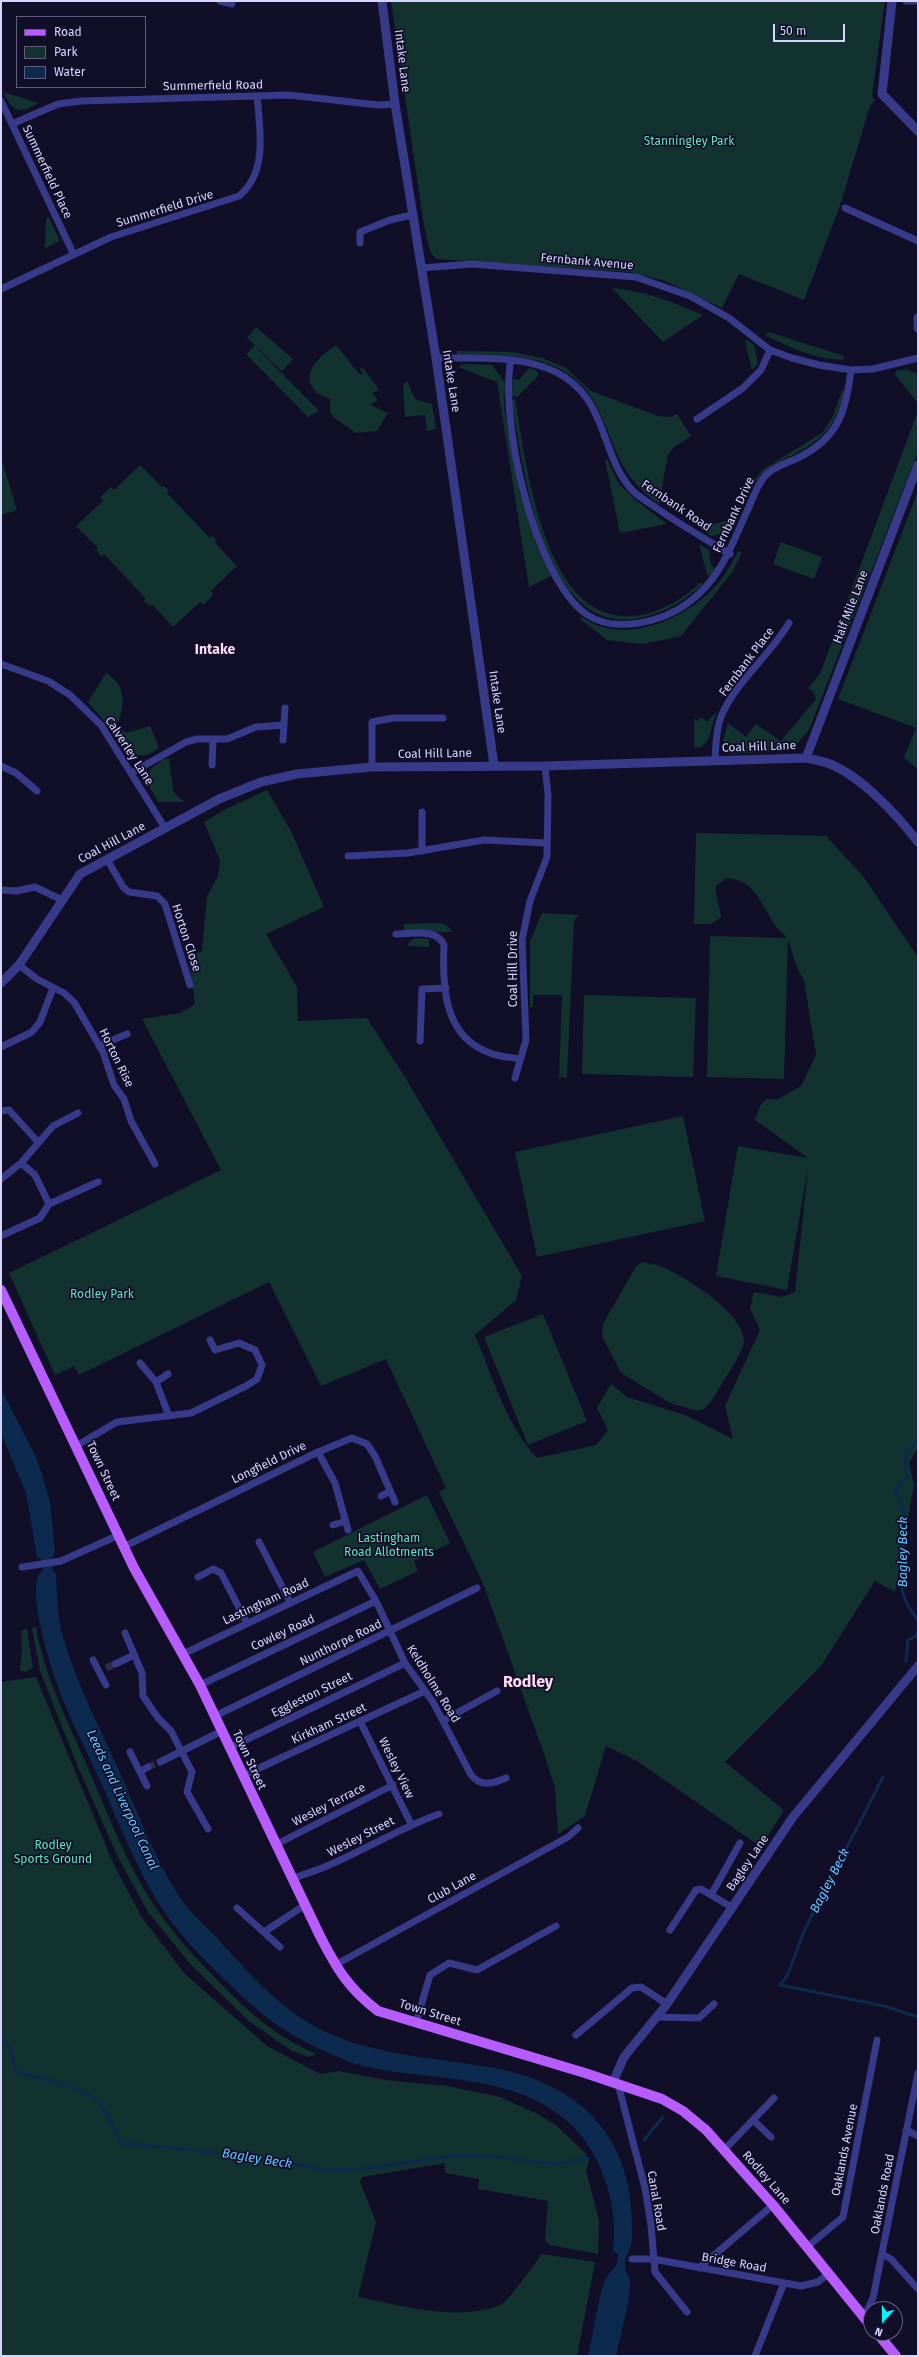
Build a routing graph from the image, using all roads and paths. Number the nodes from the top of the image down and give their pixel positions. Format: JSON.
{"nodes":[{"id":1,"x":220,"y":1,"type":"edge"},
{"id":2,"x":382,"y":1,"type":"edge"},
{"id":3,"x":892,"y":1,"type":"edge"},
{"id":4,"x":906,"y":1,"type":"edge"},
{"id":5,"x":918,"y":1,"type":"edge"},
{"id":6,"x":232,"y":4,"type":"dead end"},
{"id":7,"x":256,"y":96,"type":"junction"},
{"id":8,"x":1,"y":101,"type":"edge"},
{"id":9,"x":395,"y":104,"type":"junction"},
{"id":10,"x":12,"y":124,"type":"junction"},
{"id":11,"x":918,"y":131,"type":"edge"},
{"id":12,"x":845,"y":208,"type":"dead end"},
{"id":13,"x":412,"y":215,"type":"junction"},
{"id":14,"x":918,"y":241,"type":"edge"},
{"id":15,"x":360,"y":243,"type":"dead end"},
{"id":16,"x":73,"y":253,"type":"junction"},
{"id":17,"x":422,"y":268,"type":"junction"},
{"id":18,"x":1,"y":289,"type":"edge"},
{"id":19,"x":918,"y":318,"type":"edge"},
{"id":20,"x":918,"y":328,"type":"edge"},
{"id":21,"x":770,"y":350,"type":"junction"},
{"id":22,"x":436,"y":358,"type":"junction"},
{"id":23,"x":918,"y":358,"type":"edge"},
{"id":24,"x":511,"y":360,"type":"junction"},
{"id":25,"x":851,"y":370,"type":"junction"},
{"id":26,"x":697,"y":419,"type":"dead end"},
{"id":27,"x":918,"y":465,"type":"edge"},
{"id":28,"x":730,"y":554,"type":"junction"},
{"id":29,"x":789,"y":623,"type":"dead end"},
{"id":30,"x":1,"y":664,"type":"edge"},
{"id":31,"x":285,"y":708,"type":"dead end"},
{"id":32,"x":443,"y":718,"type":"dead end"},
{"id":33,"x":284,"y":725,"type":"junction"},
{"id":34,"x":213,"y":739,"type":"junction"},
{"id":35,"x":284,"y":740,"type":"dead end"},
{"id":36,"x":806,"y":758,"type":"junction"},
{"id":37,"x":715,"y":760,"type":"junction"},
{"id":38,"x":212,"y":764,"type":"dead end"},
{"id":39,"x":494,"y":765,"type":"junction"},
{"id":40,"x":1,"y":766,"type":"edge"},
{"id":41,"x":545,"y":766,"type":"junction"},
{"id":42,"x":372,"y":767,"type":"junction"},
{"id":43,"x":131,"y":773,"type":"junction"},
{"id":44,"x":37,"y":791,"type":"dead end"},
{"id":45,"x":422,"y":812,"type":"dead end"},
{"id":46,"x":164,"y":828,"type":"junction"},
{"id":47,"x":918,"y":842,"type":"edge"},
{"id":48,"x":546,"y":843,"type":"junction"},
{"id":49,"x":422,"y":851,"type":"junction"},
{"id":50,"x":348,"y":856,"type":"dead end"},
{"id":51,"x":107,"y":859,"type":"junction"},
{"id":52,"x":1,"y":890,"type":"edge"},
{"id":53,"x":62,"y":900,"type":"junction"},
{"id":54,"x":396,"y":934,"type":"dead end"},
{"id":55,"x":19,"y":965,"type":"junction"},
{"id":56,"x":1,"y":983,"type":"edge"},
{"id":57,"x":190,"y":985,"type":"dead end"},
{"id":58,"x":53,"y":988,"type":"junction"},
{"id":59,"x":446,"y":988,"type":"junction"},
{"id":60,"x":126,"y":1034,"type":"dead end"},
{"id":61,"x":420,"y":1041,"type":"dead end"},
{"id":62,"x":99,"y":1046,"type":"junction"},
{"id":63,"x":1,"y":1047,"type":"edge"},
{"id":64,"x":520,"y":1059,"type":"junction"},
{"id":65,"x":515,"y":1078,"type":"dead end"},
{"id":66,"x":1,"y":1111,"type":"edge"},
{"id":67,"x":78,"y":1113,"type":"dead end"},
{"id":68,"x":38,"y":1142,"type":"junction"},
{"id":69,"x":21,"y":1163,"type":"junction"},
{"id":70,"x":155,"y":1164,"type":"dead end"},
{"id":71,"x":1,"y":1179,"type":"edge"},
{"id":72,"x":98,"y":1182,"type":"dead end"},
{"id":73,"x":49,"y":1204,"type":"junction"},
{"id":74,"x":3,"y":1235,"type":"dead end"},
{"id":75,"x":1,"y":1290,"type":"edge"},
{"id":76,"x":210,"y":1340,"type":"dead end"},
{"id":77,"x":140,"y":1363,"type":"dead end"},
{"id":78,"x":168,"y":1374,"type":"dead end"},
{"id":79,"x":156,"y":1382,"type":"junction"},
{"id":80,"x":169,"y":1416,"type":"junction"},
{"id":81,"x":76,"y":1446,"type":"junction"},
{"id":82,"x":318,"y":1452,"type":"junction"},
{"id":83,"x":390,"y":1492,"type":"junction"},
{"id":84,"x":380,"y":1496,"type":"dead end"},
{"id":85,"x":395,"y":1502,"type":"dead end"},
{"id":86,"x":346,"y":1521,"type":"junction"},
{"id":87,"x":333,"y":1525,"type":"dead end"},
{"id":88,"x":348,"y":1530,"type":"dead end"},
{"id":89,"x":119,"y":1535,"type":"junction"},
{"id":90,"x":259,"y":1542,"type":"dead end"},
{"id":91,"x":125,"y":1546,"type":"junction"},
{"id":92,"x":22,"y":1567,"type":"dead end"},
{"id":93,"x":358,"y":1571,"type":"joint"},
{"id":94,"x":198,"y":1577,"type":"dead end"},
{"id":95,"x":477,"y":1588,"type":"dead end"},
{"id":96,"x":376,"y":1601,"type":"junction"},
{"id":97,"x":290,"y":1602,"type":"junction"},
{"id":98,"x":247,"y":1622,"type":"junction"},
{"id":99,"x":390,"y":1631,"type":"junction"},
{"id":100,"x":125,"y":1633,"type":"dead end"},
{"id":101,"x":183,"y":1654,"type":"junction"},
{"id":102,"x":134,"y":1655,"type":"junction"},
{"id":103,"x":93,"y":1660,"type":"dead end"},
{"id":104,"x":405,"y":1663,"type":"junction"},
{"id":105,"x":114,"y":1664,"type":"tunnel mouth"},
{"id":106,"x":918,"y":1666,"type":"edge"},
{"id":107,"x":106,"y":1685,"type":"dead end"},
{"id":108,"x":200,"y":1685,"type":"junction"},
{"id":109,"x":425,"y":1691,"type":"junction"},
{"id":110,"x":497,"y":1691,"type":"dead end"},
{"id":111,"x":215,"y":1716,"type":"junction"},
{"id":112,"x":444,"y":1720,"type":"junction"},
{"id":113,"x":360,"y":1721,"type":"junction"},
{"id":114,"x":222,"y":1730,"type":"junction"},
{"id":115,"x":229,"y":1748,"type":"junction"},
{"id":116,"x":181,"y":1751,"type":"junction"},
{"id":117,"x":130,"y":1752,"type":"dead end"},
{"id":118,"x":160,"y":1762,"type":"tunnel mouth"},
{"id":119,"x":148,"y":1768,"type":"tunnel mouth"},
{"id":120,"x":140,"y":1772,"type":"junction"},
{"id":121,"x":242,"y":1776,"type":"junction"},
{"id":122,"x":506,"y":1778,"type":"dead end"},
{"id":123,"x":393,"y":1785,"type":"junction"},
{"id":124,"x":147,"y":1786,"type":"dead end"},
{"id":125,"x":439,"y":1814,"type":"dead end"},
{"id":126,"x":411,"y":1824,"type":"junction"},
{"id":127,"x":578,"y":1828,"type":"dead end"},
{"id":128,"x":208,"y":1829,"type":"dead end"},
{"id":129,"x":740,"y":1843,"type":"dead end"},
{"id":130,"x":275,"y":1845,"type":"junction"},
{"id":131,"x":293,"y":1879,"type":"junction"},
{"id":132,"x":711,"y":1895,"type":"junction"},
{"id":133,"x":306,"y":1905,"type":"junction"},
{"id":134,"x":237,"y":1908,"type":"dead end"},
{"id":135,"x":733,"y":1908,"type":"junction"},
{"id":136,"x":556,"y":1926,"type":"dead end"},
{"id":137,"x":670,"y":1930,"type":"dead end"},
{"id":138,"x":264,"y":1932,"type":"junction"},
{"id":139,"x":280,"y":1946,"type":"dead end"},
{"id":140,"x":335,"y":1965,"type":"junction"},
{"id":141,"x":667,"y":2004,"type":"junction"},
{"id":142,"x":714,"y":2004,"type":"dead end"},
{"id":143,"x":656,"y":2017,"type":"junction"},
{"id":144,"x":416,"y":2023,"type":"junction"},
{"id":145,"x":576,"y":2035,"type":"dead end"},
{"id":146,"x":877,"y":2040,"type":"dead end"},
{"id":147,"x":918,"y":2073,"type":"edge"},
{"id":148,"x":615,"y":2083,"type":"junction"},
{"id":149,"x":774,"y":2098,"type":"dead end"},
{"id":150,"x":753,"y":2120,"type":"junction"},
{"id":151,"x":906,"y":2130,"type":"junction"},
{"id":152,"x":918,"y":2136,"type":"edge"},
{"id":153,"x":771,"y":2137,"type":"dead end"},
{"id":154,"x":724,"y":2150,"type":"junction"},
{"id":155,"x":773,"y":2205,"type":"junction"},
{"id":156,"x":807,"y":2247,"type":"junction"},
{"id":157,"x":882,"y":2254,"type":"junction"},
{"id":158,"x":632,"y":2259,"type":"dead end"},
{"id":159,"x":653,"y":2259,"type":"junction"},
{"id":160,"x":700,"y":2268,"type":"junction"},
{"id":161,"x":828,"y":2274,"type":"junction"},
{"id":162,"x":784,"y":2283,"type":"junction"},
{"id":163,"x":918,"y":2289,"type":"edge"},
{"id":164,"x":688,"y":2312,"type":"dead end"},
{"id":165,"x":862,"y":2315,"type":"joint"},
{"id":166,"x":884,"y":2341,"type":"edge"},
{"id":167,"x":754,"y":2356,"type":"edge"},
{"id":168,"x":896,"y":2356,"type":"edge"}],
"edges":[{"from":1,"to":6,"type":"street"},
{"from":2,"to":9,"type":"street","name":"Intake Lane"},
{"from":3,"to":11,"type":"street"},
{"from":4,"to":5,"type":"street"},
{"from":7,"to":9,"type":"street","name":"Summerfield Road"},
{"from":7,"to":10,"type":"street","name":"Summerfield Road"},
{"from":7,"to":16,"type":"street","name":"Summerfield Drive"},
{"from":8,"to":10,"type":"street","name":"Summerfield Place"},
{"from":9,"to":13,"type":"street","name":"Intake Lane"},
{"from":10,"to":16,"type":"street","name":"Summerfield Place"},
{"from":12,"to":14,"type":"street"},
{"from":13,"to":15,"type":"street"},
{"from":13,"to":17,"type":"street","name":"Intake Lane"},
{"from":16,"to":18,"type":"street","name":"Summerfield Drive"},
{"from":17,"to":21,"type":"street","name":"Fernbank Avenue"},
{"from":17,"to":22,"type":"street","name":"Intake Lane"},
{"from":19,"to":20,"type":"street"},
{"from":21,"to":25,"type":"street","name":"Fernbank Avenue"},
{"from":21,"to":26,"type":"street"},
{"from":22,"to":24,"type":"street","name":"Fernbank Road"},
{"from":22,"to":39,"type":"street","name":"Intake Lane"},
{"from":23,"to":25,"type":"street","name":"Fernbank Avenue"},
{"from":24,"to":28,"type":"street","name":"Fernbank Road"},
{"from":24,"to":28,"type":"street","name":"Fernbank Drive"},
{"from":25,"to":28,"type":"street","name":"Fernbank Drive"},
{"from":27,"to":36,"type":"street","name":"Half Mile Lane"},
{"from":29,"to":37,"type":"street","name":"Fernbank Place"},
{"from":30,"to":43,"type":"street","name":"Calverley Lane"},
{"from":31,"to":33,"type":"street"},
{"from":32,"to":42,"type":"street"},
{"from":33,"to":34,"type":"street"},
{"from":33,"to":35,"type":"street"},
{"from":34,"to":38,"type":"street"},
{"from":34,"to":43,"type":"street"},
{"from":36,"to":37,"type":"street","name":"Coal Hill Lane"},
{"from":36,"to":47,"type":"street","name":"Coal Hill Lane"},
{"from":37,"to":41,"type":"street","name":"Coal Hill Lane"},
{"from":39,"to":41,"type":"street","name":"Coal Hill Lane"},
{"from":39,"to":42,"type":"street","name":"Coal Hill Lane"},
{"from":40,"to":44,"type":"street"},
{"from":41,"to":48,"type":"street","name":"Coal Hill Drive"},
{"from":42,"to":46,"type":"street","name":"Coal Hill Lane"},
{"from":43,"to":46,"type":"street","name":"Calverley Lane"},
{"from":45,"to":49,"type":"street"},
{"from":46,"to":51,"type":"street","name":"Coal Hill Lane"},
{"from":48,"to":49,"type":"street"},
{"from":48,"to":64,"type":"street","name":"Coal Hill Drive"},
{"from":49,"to":50,"type":"street"},
{"from":51,"to":53,"type":"street","name":"Coal Hill Lane"},
{"from":51,"to":57,"type":"street","name":"Horton Close"},
{"from":52,"to":53,"type":"street"},
{"from":53,"to":55,"type":"street","name":"Coal Hill Lane"},
{"from":54,"to":59,"type":"street"},
{"from":55,"to":56,"type":"street","name":"Coal Hill Lane"},
{"from":55,"to":58,"type":"street","name":"Horton Rise"},
{"from":58,"to":62,"type":"street","name":"Horton Rise"},
{"from":58,"to":63,"type":"street"},
{"from":59,"to":61,"type":"street"},
{"from":59,"to":64,"type":"street"},
{"from":60,"to":62,"type":"street"},
{"from":62,"to":70,"type":"street","name":"Horton Rise"},
{"from":64,"to":65,"type":"street","name":"Coal Hill Drive"},
{"from":66,"to":68,"type":"street"},
{"from":67,"to":68,"type":"street"},
{"from":68,"to":69,"type":"street"},
{"from":69,"to":71,"type":"street"},
{"from":69,"to":73,"type":"street"},
{"from":72,"to":73,"type":"street"},
{"from":73,"to":74,"type":"street"},
{"from":75,"to":81,"type":"main road","name":"Town Street"},
{"from":76,"to":80,"type":"street"},
{"from":77,"to":79,"type":"street"},
{"from":78,"to":79,"type":"street"},
{"from":79,"to":80,"type":"street"},
{"from":80,"to":81,"type":"street"},
{"from":81,"to":89,"type":"main road","name":"Town Street"},
{"from":82,"to":83,"type":"street","name":"Longfield Drive"},
{"from":82,"to":86,"type":"street"},
{"from":82,"to":91,"type":"street","name":"Longfield Drive"},
{"from":83,"to":84,"type":"street"},
{"from":83,"to":85,"type":"street","name":"Longfield Drive"},
{"from":86,"to":87,"type":"street"},
{"from":86,"to":88,"type":"street"},
{"from":89,"to":91,"type":"main road","name":"Town Street"},
{"from":89,"to":92,"type":"street"},
{"from":90,"to":97,"type":"street"},
{"from":91,"to":101,"type":"main road","name":"Town Street"},
{"from":93,"to":96,"type":"street","name":"Keldholme Road"},
{"from":93,"to":97,"type":"street","name":"Lastingham Road"},
{"from":94,"to":98,"type":"street"},
{"from":95,"to":99,"type":"street","name":"Nunthorpe Road"},
{"from":96,"to":99,"type":"street","name":"Keldholme Road"},
{"from":96,"to":108,"type":"street","name":"Cowley Road"},
{"from":97,"to":98,"type":"street","name":"Lastingham Road"},
{"from":98,"to":101,"type":"street","name":"Lastingham Road"},
{"from":99,"to":104,"type":"street","name":"Keldholme Road"},
{"from":99,"to":111,"type":"street","name":"Nunthorpe Road"},
{"from":100,"to":102,"type":"street"},
{"from":101,"to":108,"type":"main road","name":"Town Street"},
{"from":102,"to":105,"type":"street"},
{"from":102,"to":116,"type":"street"},
{"from":103,"to":107,"type":"street"},
{"from":104,"to":109,"type":"street","name":"Keldholme Road"},
{"from":104,"to":115,"type":"street","name":"Eggleston Street"},
{"from":106,"to":135,"type":"street","name":"Bagley Lane"},
{"from":108,"to":111,"type":"main road","name":"Town Street"},
{"from":109,"to":112,"type":"street","name":"Keldholme Road"},
{"from":109,"to":113,"type":"street","name":"Kirkham Street"},
{"from":110,"to":112,"type":"street"},
{"from":111,"to":114,"type":"main road","name":"Town Street"},
{"from":112,"to":122,"type":"street","name":"Keldholme Road"},
{"from":113,"to":121,"type":"street","name":"Kirkham Street"},
{"from":113,"to":123,"type":"street","name":"Wesley View"},
{"from":114,"to":115,"type":"main road","name":"Town Street"},
{"from":114,"to":116,"type":"street"},
{"from":115,"to":121,"type":"main road","name":"Town Street"},
{"from":116,"to":118,"type":"street"},
{"from":116,"to":128,"type":"street"},
{"from":117,"to":120,"type":"street"},
{"from":119,"to":120,"type":"street"},
{"from":120,"to":124,"type":"street"},
{"from":121,"to":130,"type":"main road","name":"Town Street"},
{"from":123,"to":126,"type":"street","name":"Wesley View"},
{"from":123,"to":130,"type":"street","name":"Wesley Terrace"},
{"from":125,"to":126,"type":"street","name":"Wesley Street"},
{"from":126,"to":131,"type":"street","name":"Wesley Street"},
{"from":127,"to":140,"type":"street","name":"Club Lane"},
{"from":129,"to":132,"type":"street"},
{"from":130,"to":131,"type":"main road","name":"Town Street"},
{"from":131,"to":133,"type":"main road","name":"Town Street"},
{"from":132,"to":135,"type":"street"},
{"from":132,"to":137,"type":"street"},
{"from":133,"to":138,"type":"street"},
{"from":133,"to":140,"type":"main road","name":"Town Street"},
{"from":134,"to":138,"type":"street"},
{"from":135,"to":141,"type":"street","name":"Bagley Lane"},
{"from":136,"to":144,"type":"street"},
{"from":138,"to":139,"type":"street"},
{"from":140,"to":144,"type":"main road","name":"Town Street"},
{"from":141,"to":143,"type":"street","name":"Bagley Lane"},
{"from":141,"to":145,"type":"street"},
{"from":142,"to":143,"type":"street"},
{"from":143,"to":148,"type":"street","name":"Bagley Lane"},
{"from":144,"to":148,"type":"main road","name":"Town Street"},
{"from":146,"to":156,"type":"street","name":"Oaklands Avenue"},
{"from":147,"to":151,"type":"street","name":"Oaklands Road"},
{"from":148,"to":154,"type":"main road","name":"Rodley Lane"},
{"from":148,"to":159,"type":"street","name":"Canal Road"},
{"from":149,"to":150,"type":"street"},
{"from":150,"to":153,"type":"street"},
{"from":150,"to":154,"type":"street"},
{"from":151,"to":152,"type":"street"},
{"from":151,"to":157,"type":"street","name":"Oaklands Road"},
{"from":154,"to":155,"type":"main road","name":"Rodley Lane"},
{"from":155,"to":156,"type":"main road","name":"Rodley Lane"},
{"from":155,"to":160,"type":"street"},
{"from":156,"to":161,"type":"main road","name":"Rodley Lane"},
{"from":157,"to":163,"type":"street"},
{"from":157,"to":165,"type":"street","name":"Oaklands Road"},
{"from":158,"to":159,"type":"street","name":"Bridge Road"},
{"from":159,"to":160,"type":"street","name":"Bridge Road"},
{"from":159,"to":164,"type":"street","name":"Canal Road"},
{"from":160,"to":162,"type":"street","name":"Bridge Road"},
{"from":161,"to":162,"type":"street","name":"Bridge Road"},
{"from":161,"to":165,"type":"main road","name":"Rodley Lane"},
{"from":162,"to":167,"type":"street"},
{"from":166,"to":168,"type":"main road"}]}
